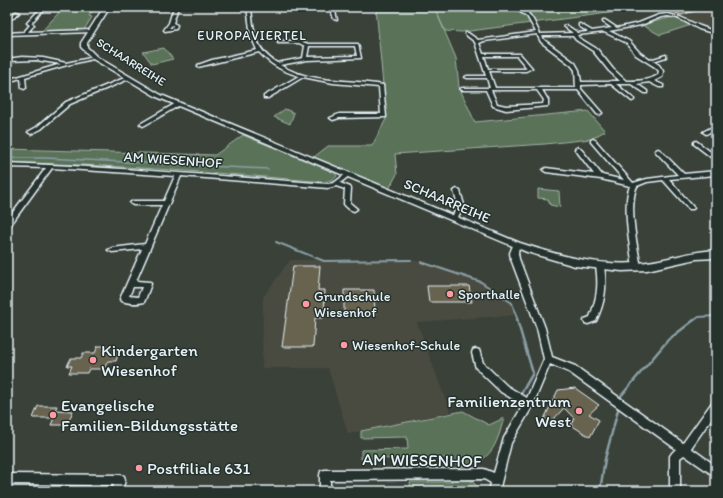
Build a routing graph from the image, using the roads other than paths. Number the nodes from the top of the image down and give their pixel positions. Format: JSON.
{"nodes":[{"id":1,"x":107,"y":7,"type":"edge"},
{"id":2,"x":112,"y":7,"type":"edge"},
{"id":3,"x":176,"y":7,"type":"edge"},
{"id":4,"x":249,"y":7,"type":"edge"},
{"id":5,"x":332,"y":7,"type":"edge"},
{"id":6,"x":514,"y":7,"type":"edge"},
{"id":7,"x":43,"y":8,"type":"dead end"},
{"id":8,"x":17,"y":13,"type":"dead end"},
{"id":9,"x":103,"y":15,"type":"junction"},
{"id":10,"x":336,"y":19,"type":"dead end"},
{"id":11,"x":7,"y":21,"type":"edge"},
{"id":12,"x":604,"y":21,"type":"dead end"},
{"id":13,"x":171,"y":23,"type":"dead end"},
{"id":14,"x":580,"y":24,"type":"dead end"},
{"id":15,"x":566,"y":26,"type":"dead end"},
{"id":16,"x":616,"y":29,"type":"junction"},
{"id":17,"x":606,"y":31,"type":"junction"},
{"id":18,"x":92,"y":32,"type":"junction"},
{"id":19,"x":591,"y":32,"type":"junction"},
{"id":20,"x":25,"y":33,"type":"junction"},
{"id":21,"x":716,"y":33,"type":"edge"},
{"id":22,"x":7,"y":34,"type":"edge"},
{"id":23,"x":467,"y":34,"type":"dead end"},
{"id":24,"x":539,"y":34,"type":"junction"},
{"id":25,"x":575,"y":34,"type":"junction"},
{"id":26,"x":279,"y":42,"type":"dead end"},
{"id":27,"x":478,"y":42,"type":"junction"},
{"id":28,"x":307,"y":45,"type":"junction"},
{"id":29,"x":259,"y":51,"type":"junction"},
{"id":30,"x":481,"y":55,"type":"junction"},
{"id":31,"x":664,"y":56,"type":"dead end"},
{"id":32,"x":96,"y":58,"type":"junction"},
{"id":33,"x":305,"y":58,"type":"junction"},
{"id":34,"x":7,"y":60,"type":"edge"},
{"id":35,"x":650,"y":61,"type":"junction"},
{"id":36,"x":66,"y":64,"type":"junction"},
{"id":37,"x":276,"y":65,"type":"junction"},
{"id":38,"x":200,"y":66,"type":"dead end"},
{"id":39,"x":486,"y":70,"type":"junction"},
{"id":40,"x":23,"y":76,"type":"junction"},
{"id":41,"x":302,"y":76,"type":"junction"},
{"id":42,"x":467,"y":77,"type":"dead end"},
{"id":43,"x":488,"y":77,"type":"junction"},
{"id":44,"x":129,"y":78,"type":"junction"},
{"id":45,"x":649,"y":80,"type":"junction"},
{"id":46,"x":7,"y":81,"type":"edge"},
{"id":47,"x":611,"y":82,"type":"junction"},
{"id":48,"x":624,"y":82,"type":"junction"},
{"id":49,"x":632,"y":82,"type":"junction"},
{"id":50,"x":661,"y":86,"type":"dead end"},
{"id":51,"x":578,"y":87,"type":"junction"},
{"id":52,"x":24,"y":88,"type":"dead end"},
{"id":53,"x":539,"y":88,"type":"junction"},
{"id":54,"x":462,"y":89,"type":"dead end"},
{"id":55,"x":490,"y":89,"type":"junction"},
{"id":56,"x":645,"y":92,"type":"dead end"},
{"id":57,"x":266,"y":96,"type":"dead end"},
{"id":58,"x":632,"y":100,"type":"dead end"},
{"id":59,"x":178,"y":104,"type":"junction"},
{"id":60,"x":599,"y":113,"type":"dead end"},
{"id":61,"x":333,"y":118,"type":"dead end"},
{"id":62,"x":143,"y":124,"type":"dead end"},
{"id":63,"x":716,"y":127,"type":"edge"},
{"id":64,"x":31,"y":132,"type":"dead end"},
{"id":65,"x":706,"y":132,"type":"dead end"},
{"id":66,"x":593,"y":140,"type":"dead end"},
{"id":67,"x":696,"y":143,"type":"dead end"},
{"id":68,"x":578,"y":149,"type":"dead end"},
{"id":69,"x":658,"y":151,"type":"dead end"},
{"id":70,"x":716,"y":159,"type":"edge"},
{"id":71,"x":7,"y":165,"type":"edge"},
{"id":72,"x":51,"y":166,"type":"junction"},
{"id":73,"x":546,"y":170,"type":"dead end"},
{"id":74,"x":179,"y":174,"type":"junction"},
{"id":75,"x":347,"y":175,"type":"junction"},
{"id":76,"x":714,"y":175,"type":"edge"},
{"id":77,"x":600,"y":177,"type":"junction"},
{"id":78,"x":683,"y":177,"type":"junction"},
{"id":79,"x":664,"y":178,"type":"junction"},
{"id":80,"x":336,"y":184,"type":"junction"},
{"id":81,"x":633,"y":186,"type":"junction"},
{"id":82,"x":457,"y":191,"type":"dead end"},
{"id":83,"x":132,"y":203,"type":"dead end"},
{"id":84,"x":167,"y":203,"type":"junction"},
{"id":85,"x":691,"y":208,"type":"dead end"},
{"id":86,"x":354,"y":209,"type":"dead end"},
{"id":87,"x":454,"y":219,"type":"junction"},
{"id":88,"x":7,"y":225,"type":"edge"},
{"id":89,"x":516,"y":245,"type":"junction"},
{"id":90,"x":148,"y":246,"type":"junction"},
{"id":91,"x":112,"y":250,"type":"dead end"},
{"id":92,"x":716,"y":254,"type":"edge"},
{"id":93,"x":600,"y":266,"type":"junction"},
{"id":94,"x":637,"y":267,"type":"junction"},
{"id":95,"x":131,"y":284,"type":"dead end"},
{"id":96,"x":588,"y":321,"type":"dead end"},
{"id":97,"x":476,"y":353,"type":"dead end"},
{"id":98,"x":548,"y":359,"type":"junction"},
{"id":99,"x":528,"y":404,"type":"junction"},
{"id":100,"x":716,"y":404,"type":"edge"},
{"id":101,"x":684,"y":449,"type":"junction"},
{"id":102,"x":716,"y":472,"type":"edge"},
{"id":103,"x":7,"y":479,"type":"edge"},
{"id":104,"x":97,"y":480,"type":"junction"},
{"id":105,"x":497,"y":480,"type":"junction"},
{"id":106,"x":93,"y":491,"type":"edge"},
{"id":107,"x":117,"y":491,"type":"edge"},
{"id":108,"x":325,"y":491,"type":"edge"},
{"id":109,"x":494,"y":491,"type":"edge"},
{"id":110,"x":675,"y":491,"type":"edge"}],
"edges":[{"from":1,"to":9,"type":"main road","name":"SCHAARREIHE"},
{"from":2,"to":9,"type":"main road","name":"SCHAARREIHE"},
{"from":3,"to":13,"type":"street"},
{"from":4,"to":29,"type":"street"},
{"from":5,"to":10,"type":"street"},
{"from":6,"to":24,"type":"street"},
{"from":7,"to":20,"type":"street"},
{"from":8,"to":11,"type":"street"},
{"from":9,"to":18,"type":"main road","name":"SCHAARREIHE"},
{"from":12,"to":16,"type":"street"},
{"from":14,"to":19,"type":"street"},
{"from":15,"to":25,"type":"street"},
{"from":16,"to":17,"type":"street"},
{"from":16,"to":21,"type":"street"},
{"from":17,"to":19,"type":"street"},
{"from":17,"to":35,"type":"street"},
{"from":18,"to":20,"type":"street"},
{"from":18,"to":32,"type":"main road","name":"SCHAARREIHE"},
{"from":19,"to":25,"type":"street"},
{"from":20,"to":22,"type":"street"},
{"from":23,"to":27,"type":"street"},
{"from":24,"to":25,"type":"street"},
{"from":24,"to":27,"type":"street"},
{"from":24,"to":51,"type":"street"},
{"from":25,"to":48,"type":"street"},
{"from":26,"to":28,"type":"street"},
{"from":27,"to":30,"type":"street"},
{"from":28,"to":33,"type":"street"},
{"from":28,"to":33,"type":"street"},
{"from":29,"to":37,"type":"street"},
{"from":29,"to":38,"type":"street"},
{"from":30,"to":39,"type":"street"},
{"from":30,"to":39,"type":"street"},
{"from":31,"to":35,"type":"street"},
{"from":32,"to":36,"type":"street"},
{"from":32,"to":44,"type":"main road","name":"SCHAARREIHE"},
{"from":33,"to":37,"type":"street"},
{"from":34,"to":36,"type":"street"},
{"from":35,"to":45,"type":"street"},
{"from":36,"to":40,"type":"street"},
{"from":37,"to":41,"type":"street"},
{"from":39,"to":43,"type":"street"},
{"from":40,"to":46,"type":"street"},
{"from":40,"to":52,"type":"street"},
{"from":41,"to":57,"type":"street"},
{"from":41,"to":61,"type":"street"},
{"from":42,"to":43,"type":"street"},
{"from":43,"to":55,"type":"street"},
{"from":44,"to":59,"type":"main road","name":"SCHAARREIHE"},
{"from":44,"to":64,"type":"street"},
{"from":45,"to":49,"type":"street"},
{"from":45,"to":50,"type":"street"},
{"from":47,"to":48,"type":"street"},
{"from":47,"to":51,"type":"street"},
{"from":47,"to":58,"type":"street"},
{"from":48,"to":49,"type":"street"},
{"from":49,"to":56,"type":"street"},
{"from":51,"to":53,"type":"street"},
{"from":51,"to":60,"type":"street"},
{"from":53,"to":55,"type":"street"},
{"from":53,"to":55,"type":"street"},
{"from":54,"to":55,"type":"street"},
{"from":59,"to":62,"type":"street"},
{"from":59,"to":75,"type":"main road","name":"SCHAARREIHE"},
{"from":63,"to":65,"type":"street"},
{"from":66,"to":81,"type":"street"},
{"from":67,"to":70,"type":"street"},
{"from":68,"to":77,"type":"street"},
{"from":69,"to":78,"type":"street"},
{"from":71,"to":72,"type":"street","name":"AM WIESENHOF"},
{"from":72,"to":74,"type":"street","name":"AM WIESENHOF"},
{"from":72,"to":88,"type":"street"},
{"from":73,"to":77,"type":"street"},
{"from":74,"to":80,"type":"street","name":"AM WIESENHOF"},
{"from":74,"to":84,"type":"street"},
{"from":75,"to":80,"type":"street"},
{"from":75,"to":87,"type":"main road","name":"SCHAARREIHE"},
{"from":76,"to":78,"type":"street"},
{"from":77,"to":81,"type":"street"},
{"from":78,"to":79,"type":"street"},
{"from":79,"to":81,"type":"street"},
{"from":79,"to":85,"type":"street"},
{"from":80,"to":86,"type":"street"},
{"from":81,"to":94,"type":"street"},
{"from":82,"to":87,"type":"street"},
{"from":83,"to":84,"type":"street"},
{"from":84,"to":90,"type":"street"},
{"from":87,"to":89,"type":"main road","name":"SCHAARREIHE"},
{"from":89,"to":93,"type":"main road","name":"SCHAARREIHE"},
{"from":89,"to":98,"type":"street"},
{"from":90,"to":91,"type":"street"},
{"from":90,"to":95,"type":"street"},
{"from":92,"to":94,"type":"main road","name":"SCHAARREIHE"},
{"from":93,"to":94,"type":"main road","name":"SCHAARREIHE"},
{"from":93,"to":96,"type":"street"},
{"from":97,"to":99,"type":"street"},
{"from":98,"to":99,"type":"street","name":"AM WIESENHOF"},
{"from":98,"to":101,"type":"street"},
{"from":99,"to":105,"type":"street","name":"AM WIESENHOF"},
{"from":100,"to":101,"type":"street"},
{"from":101,"to":102,"type":"street"},
{"from":101,"to":110,"type":"street"},
{"from":103,"to":104,"type":"street"},
{"from":104,"to":106,"type":"street"},
{"from":104,"to":107,"type":"street"},
{"from":105,"to":108,"type":"street","name":"AM WIESENHOF"},
{"from":105,"to":109,"type":"street"}]}
